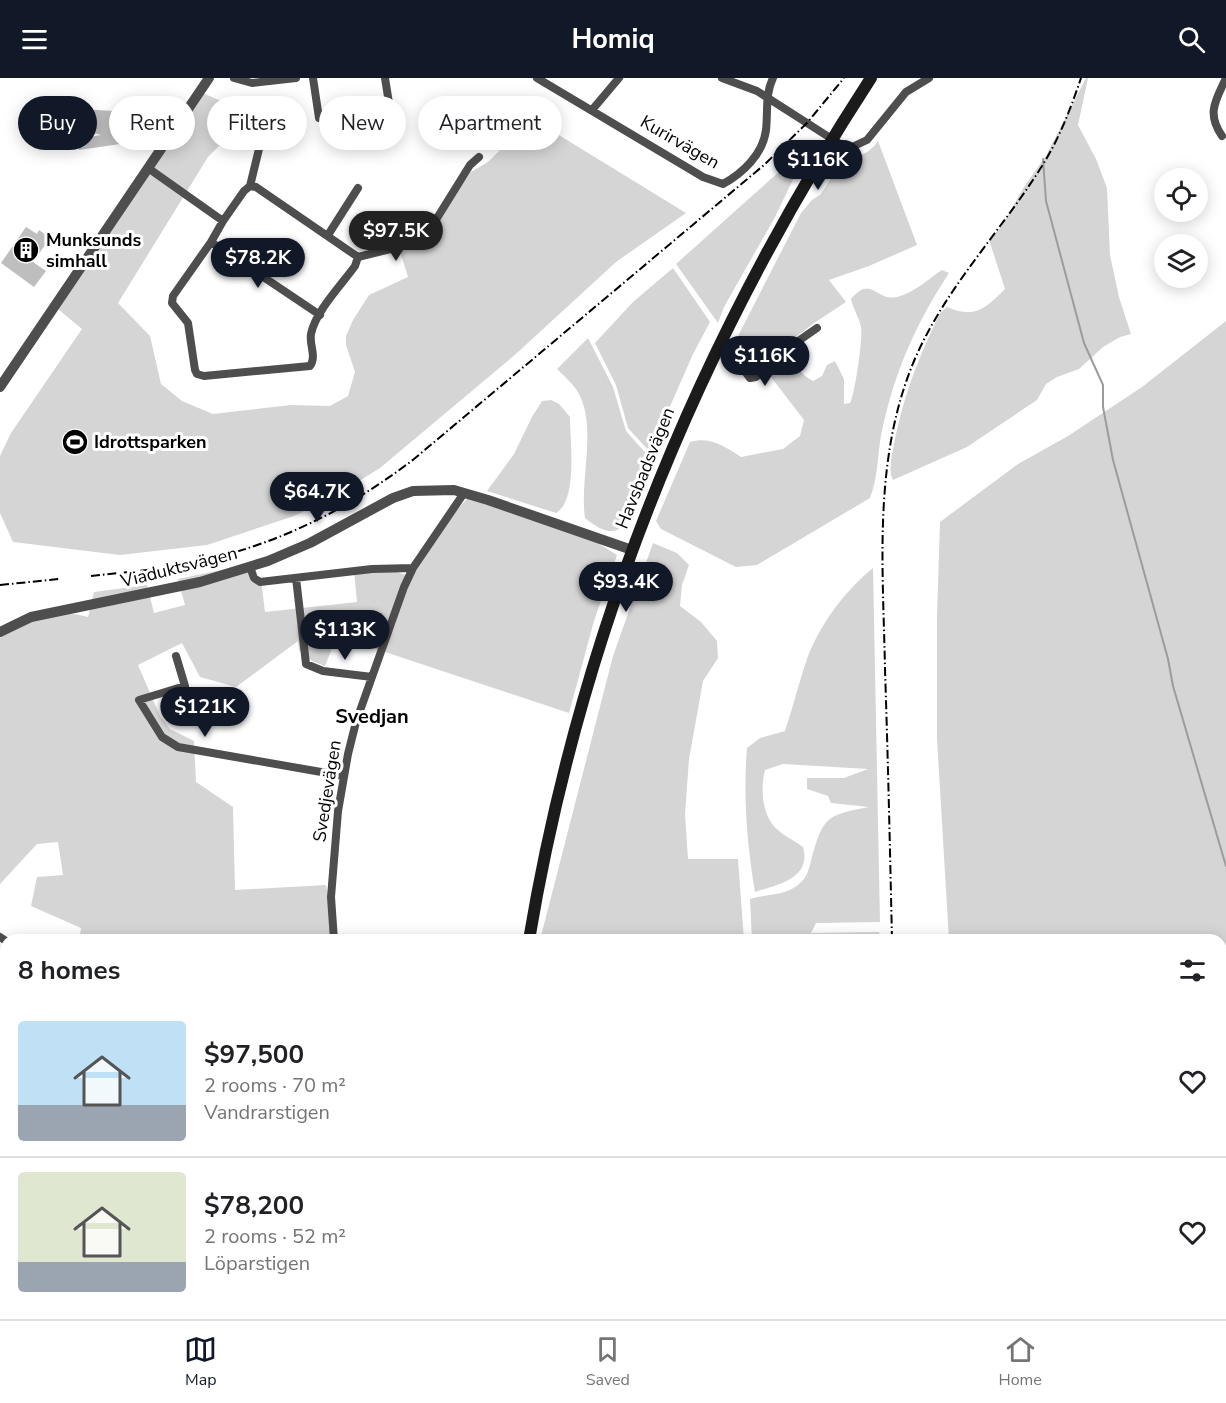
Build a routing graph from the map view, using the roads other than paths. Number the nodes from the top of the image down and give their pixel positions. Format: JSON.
{"nodes":[{"id":1,"x":209,"y":78,"type":"edge"},
{"id":2,"x":234,"y":78,"type":"edge"},
{"id":3,"x":296,"y":78,"type":"edge"},
{"id":4,"x":314,"y":78,"type":"edge"},
{"id":5,"x":385,"y":78,"type":"edge"},
{"id":6,"x":537,"y":78,"type":"edge"},
{"id":7,"x":619,"y":78,"type":"edge"},
{"id":8,"x":722,"y":78,"type":"edge"},
{"id":9,"x":773,"y":78,"type":"edge"},
{"id":10,"x":871,"y":78,"type":"edge"},
{"id":11,"x":929,"y":78,"type":"edge"},
{"id":12,"x":1226,"y":78,"type":"edge"},
{"id":13,"x":388,"y":96,"type":"edge"},
{"id":14,"x":768,"y":96,"type":"junction"},
{"id":15,"x":592,"y":110,"type":"junction"},
{"id":16,"x":319,"y":118,"type":"dead end"},
{"id":17,"x":1222,"y":136,"type":"dead end"},
{"id":18,"x":832,"y":139,"type":"junction"},
{"id":19,"x":259,"y":150,"type":"edge"},
{"id":20,"x":478,"y":157,"type":"dead end"},
{"id":21,"x":148,"y":168,"type":"junction"},
{"id":22,"x":250,"y":186,"type":"junction"},
{"id":23,"x":358,"y":188,"type":"dead end"},
{"id":24,"x":223,"y":220,"type":"junction"},
{"id":25,"x":328,"y":235,"type":"junction"},
{"id":26,"x":211,"y":242,"type":"junction"},
{"id":27,"x":358,"y":257,"type":"junction"},
{"id":28,"x":320,"y":315,"type":"junction"},
{"id":29,"x":817,"y":328,"type":"dead end"},
{"id":30,"x":721,"y":339,"type":"junction"},
{"id":31,"x":0,"y":387,"type":"edge"},
{"id":32,"x":464,"y":493,"type":"junction"},
{"id":33,"x":632,"y":550,"type":"junction"},
{"id":34,"x":250,"y":567,"type":"junction"},
{"id":35,"x":413,"y":568,"type":"junction"},
{"id":36,"x":296,"y":578,"type":"junction"},
{"id":37,"x":0,"y":632,"type":"edge"},
{"id":38,"x":176,"y":656,"type":"dead end"},
{"id":39,"x":372,"y":677,"type":"junction"},
{"id":40,"x":344,"y":776,"type":"junction"},
{"id":41,"x":334,"y":934,"type":"edge"},
{"id":42,"x":530,"y":934,"type":"edge"}],
"edges":[{"from":1,"to":21,"type":"street"},
{"from":2,"to":3,"type":"street"},
{"from":4,"to":16,"type":"street"},
{"from":5,"to":13,"type":"street"},
{"from":6,"to":15,"type":"street","name":"Kurirvägen"},
{"from":7,"to":15,"type":"street"},
{"from":8,"to":14,"type":"street"},
{"from":9,"to":14,"type":"street"},
{"from":10,"to":18,"type":"main road","name":"Havsbadsvägen"},
{"from":11,"to":18,"type":"street"},
{"from":12,"to":17,"type":"street"},
{"from":14,"to":15,"type":"street","name":"Kurirvägen"},
{"from":14,"to":18,"type":"street"},
{"from":18,"to":30,"type":"main road","name":"Havsbadsvägen"},
{"from":19,"to":22,"type":"street"},
{"from":20,"to":27,"type":"street"},
{"from":21,"to":24,"type":"street"},
{"from":21,"to":31,"type":"street"},
{"from":22,"to":24,"type":"street"},
{"from":22,"to":25,"type":"street"},
{"from":23,"to":25,"type":"street"},
{"from":24,"to":26,"type":"street"},
{"from":25,"to":27,"type":"street"},
{"from":26,"to":28,"type":"street"},
{"from":26,"to":28,"type":"street"},
{"from":27,"to":28,"type":"street"},
{"from":29,"to":30,"type":"street"},
{"from":30,"to":33,"type":"main road","name":"Havsbadsvägen"},
{"from":32,"to":33,"type":"street","name":"Viaduktsvägen"},
{"from":32,"to":34,"type":"street","name":"Viaduktsvägen"},
{"from":32,"to":35,"type":"street","name":"Svedjevägen"},
{"from":33,"to":42,"type":"main road","name":"Havsbadsvägen"},
{"from":34,"to":36,"type":"street"},
{"from":34,"to":37,"type":"street","name":"Viaduktsvägen"},
{"from":35,"to":36,"type":"street"},
{"from":35,"to":39,"type":"street","name":"Svedjevägen"},
{"from":36,"to":39,"type":"street"},
{"from":38,"to":40,"type":"street"},
{"from":39,"to":40,"type":"street","name":"Svedjevägen"},
{"from":40,"to":41,"type":"street","name":"Svedjevägen"}]}
